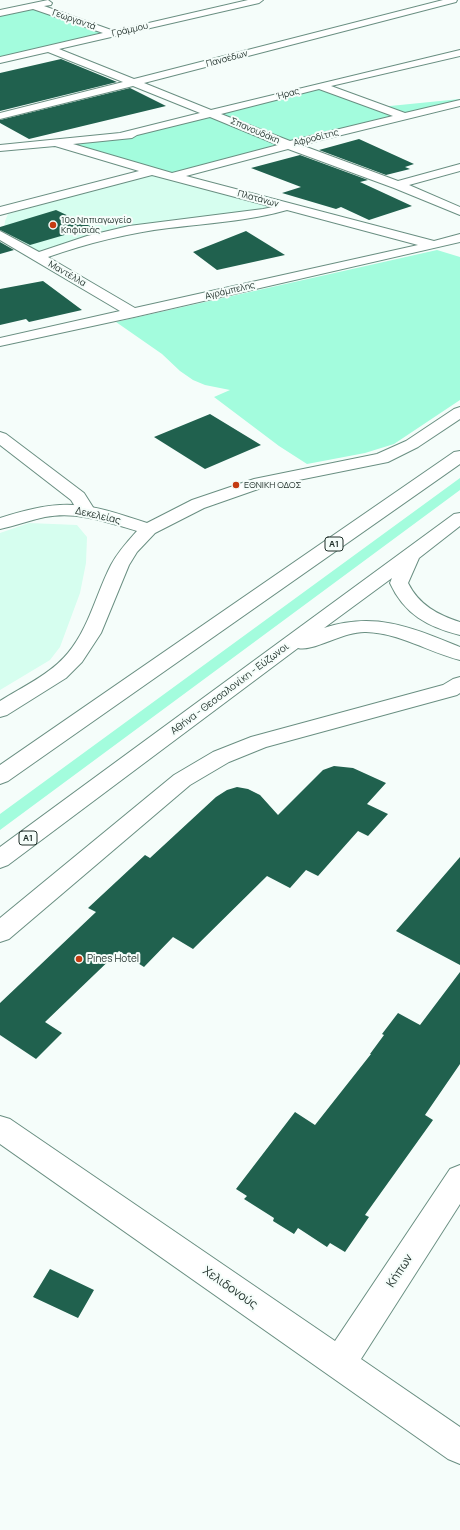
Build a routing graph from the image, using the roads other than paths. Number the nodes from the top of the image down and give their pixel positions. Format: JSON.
{"nodes":[{"id":1,"x":259,"y":0,"type":"edge"},
{"id":2,"x":453,"y":0,"type":"edge"},
{"id":3,"x":55,"y":1,"type":"dead end"},
{"id":4,"x":34,"y":6,"type":"junction"},
{"id":5,"x":0,"y":13,"type":"edge"},
{"id":6,"x":114,"y":34,"type":"junction"},
{"id":7,"x":50,"y":49,"type":"junction"},
{"id":8,"x":460,"y":53,"type":"edge"},
{"id":9,"x":0,"y":60,"type":"edge"},
{"id":10,"x":136,"y":82,"type":"junction"},
{"id":11,"x":320,"y":86,"type":"junction"},
{"id":12,"x":460,"y":99,"type":"edge"},
{"id":13,"x":460,"y":103,"type":"edge"},
{"id":14,"x":380,"y":107,"type":"junction"},
{"id":15,"x":214,"y":114,"type":"junction"},
{"id":16,"x":0,"y":116,"type":"edge"},
{"id":17,"x":405,"y":117,"type":"junction"},
{"id":18,"x":242,"y":125,"type":"junction"},
{"id":19,"x":219,"y":127,"type":"dead end"},
{"id":20,"x":188,"y":130,"type":"dead end"},
{"id":21,"x":117,"y":137,"type":"junction"},
{"id":22,"x":57,"y":143,"type":"junction"},
{"id":23,"x":289,"y":145,"type":"junction"},
{"id":24,"x":0,"y":148,"type":"edge"},
{"id":25,"x":460,"y":167,"type":"edge"},
{"id":26,"x":152,"y":171,"type":"junction"},
{"id":27,"x":173,"y":176,"type":"junction"},
{"id":28,"x":398,"y":184,"type":"junction"},
{"id":29,"x":288,"y":207,"type":"junction"},
{"id":30,"x":0,"y":211,"type":"edge"},
{"id":31,"x":460,"y":211,"type":"edge"},
{"id":32,"x":0,"y":219,"type":"edge"},
{"id":33,"x":0,"y":227,"type":"edge"},
{"id":34,"x":0,"y":235,"type":"edge"},
{"id":35,"x":460,"y":238,"type":"edge"},
{"id":36,"x":434,"y":245,"type":"junction"},
{"id":37,"x":454,"y":251,"type":"dead end"},
{"id":38,"x":37,"y":257,"type":"junction"},
{"id":39,"x":134,"y":313,"type":"junction"},
{"id":40,"x":0,"y":342,"type":"edge"},
{"id":41,"x":460,"y":412,"type":"edge"},
{"id":42,"x":0,"y":437,"type":"edge"},
{"id":43,"x":460,"y":456,"type":"edge"},
{"id":44,"x":87,"y":512,"type":"junction"},
{"id":45,"x":460,"y":518,"type":"edge"},
{"id":46,"x":0,"y":524,"type":"edge"},
{"id":47,"x":149,"y":529,"type":"junction"},
{"id":48,"x":410,"y":556,"type":"junction"},
{"id":49,"x":460,"y":629,"type":"edge"},
{"id":50,"x":277,"y":653,"type":"junction"},
{"id":51,"x":460,"y":654,"type":"edge"},
{"id":52,"x":460,"y":684,"type":"edge"},
{"id":53,"x":0,"y":710,"type":"edge"},
{"id":54,"x":0,"y":776,"type":"edge"},
{"id":55,"x":0,"y":859,"type":"edge"},
{"id":56,"x":0,"y":932,"type":"edge"},
{"id":57,"x":0,"y":1128,"type":"edge"},
{"id":58,"x":460,"y":1178,"type":"edge"},
{"id":59,"x":339,"y":1364,"type":"junction"},
{"id":60,"x":460,"y":1447,"type":"edge"}],
"edges":[{"from":1,"to":6,"type":"main road","name":"Γράμμου"},
{"from":2,"to":10,"type":"main road","name":"Πανσέδων"},
{"from":3,"to":4,"type":"main road"},
{"from":4,"to":5,"type":"main road"},
{"from":4,"to":6,"type":"main road","name":"Γεωργαντά"},
{"from":6,"to":7,"type":"main road","name":"Γράμμου"},
{"from":7,"to":9,"type":"main road","name":"Γράμμου"},
{"from":7,"to":10,"type":"main road","name":"Σπανουδάκη"},
{"from":8,"to":11,"type":"main road","name":"Ήρας"},
{"from":10,"to":15,"type":"main road","name":"Σπανουδάκη"},
{"from":10,"to":16,"type":"main road","name":"Πανσέδων"},
{"from":11,"to":14,"type":"main road"},
{"from":11,"to":15,"type":"main road","name":"Ήρας"},
{"from":12,"to":14,"type":"main road"},
{"from":13,"to":17,"type":"main road","name":"Αφροδίτης"},
{"from":14,"to":17,"type":"main road"},
{"from":15,"to":18,"type":"main road","name":"Σπανουδάκη"},
{"from":15,"to":21,"type":"main road","name":"Ήρας"},
{"from":17,"to":23,"type":"main road","name":"Αφροδίτης"},
{"from":18,"to":19,"type":"main road"},
{"from":18,"to":23,"type":"main road","name":"Σπανουδάκη"},
{"from":20,"to":21,"type":"main road","name":"Ήρας"},
{"from":21,"to":22,"type":"main road","name":"Ήρας"},
{"from":22,"to":24,"type":"main road","name":"Ήρας"},
{"from":22,"to":26,"type":"main road","name":"Πλατάνων"},
{"from":23,"to":27,"type":"main road","name":"Αφροδίτης"},
{"from":23,"to":28,"type":"main road","name":"Σπανουδάκη"},
{"from":25,"to":28,"type":"main road"},
{"from":26,"to":27,"type":"main road","name":"Πλατάνων"},
{"from":26,"to":30,"type":"main road"},
{"from":27,"to":29,"type":"main road","name":"Πλατάνων"},
{"from":28,"to":31,"type":"main road","name":"Σπανουδάκη"},
{"from":29,"to":36,"type":"main road","name":"Πλατάνων"},
{"from":29,"to":38,"type":"main road"},
{"from":32,"to":33,"type":"main road"},
{"from":34,"to":38,"type":"main road","name":"Μαντέλλα"},
{"from":35,"to":36,"type":"main road","name":"Αγράμπελης"},
{"from":36,"to":37,"type":"main road","name":"Πλατάνων"},
{"from":36,"to":39,"type":"main road","name":"Αγράμπελης"},
{"from":38,"to":39,"type":"main road","name":"Μαντέλλα"},
{"from":39,"to":40,"type":"main road","name":"Αγράμπελης"},
{"from":41,"to":47,"type":"main road"},
{"from":42,"to":44,"type":"main road"},
{"from":43,"to":54,"type":"main road","number":"Α1"},
{"from":44,"to":46,"type":"main road","name":"Δεκελείας"},
{"from":44,"to":47,"type":"main road","name":"Δεκελείας"},
{"from":45,"to":48,"type":"main road","name":"Αθήνα - Θεσσαλονίκη - Εύζωνοι","number":"Α1"},
{"from":47,"to":53,"type":"main road"},
{"from":48,"to":49,"type":"main road"},
{"from":48,"to":50,"type":"main road","name":"Αθήνα - Θεσσαλονίκη - Εύζωνοι","number":"Α1"},
{"from":50,"to":51,"type":"main road"},
{"from":50,"to":55,"type":"main road","name":"Αθήνα - Θεσσαλονίκη - Εύζωνοι","number":"Α1"},
{"from":52,"to":56,"type":"main road"},
{"from":57,"to":59,"type":"main road","name":"Χελιδονούς"},
{"from":58,"to":59,"type":"main road","name":"Κήπων"},
{"from":59,"to":60,"type":"main road","name":"Χελιδονούς"}]}
